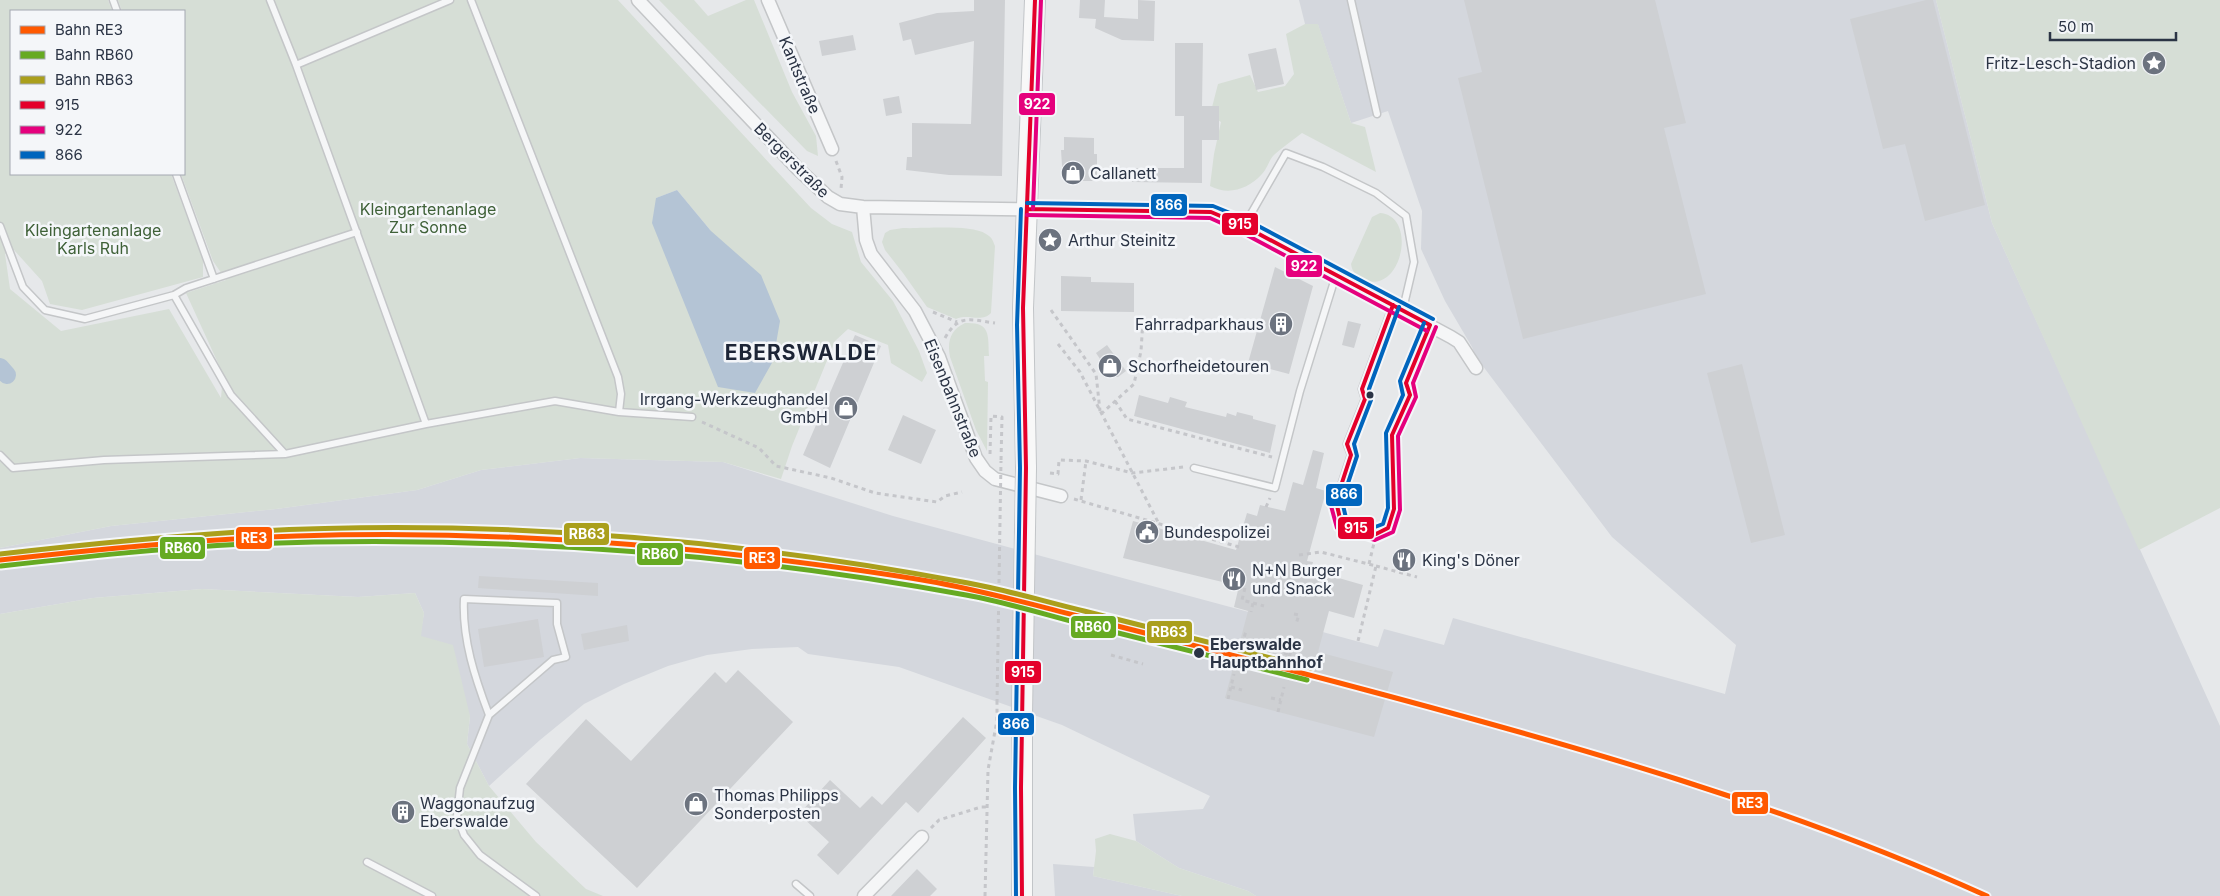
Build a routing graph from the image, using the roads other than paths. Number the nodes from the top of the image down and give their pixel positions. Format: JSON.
{"nodes":[{"id":1,"x":270,"y":0,"type":"edge"},
{"id":2,"x":450,"y":0,"type":"edge"},
{"id":3,"x":471,"y":0,"type":"edge"},
{"id":4,"x":638,"y":0,"type":"edge"},
{"id":5,"x":768,"y":0,"type":"edge"},
{"id":6,"x":1035,"y":0,"type":"edge"},
{"id":7,"x":1351,"y":0,"type":"edge"},
{"id":8,"x":296,"y":65,"type":"junction"},
{"id":9,"x":1377,"y":114,"type":"dead end"},
{"id":10,"x":832,"y":149,"type":"road end"},
{"id":11,"x":176,"y":175,"type":"edge"},
{"id":12,"x":863,"y":207,"type":"junction"},
{"id":13,"x":1027,"y":209,"type":"junction"},
{"id":14,"x":0,"y":226,"type":"edge"},
{"id":15,"x":1244,"y":226,"type":"junction"},
{"id":16,"x":357,"y":232,"type":"junction"},
{"id":17,"x":1336,"y":276,"type":"junction"},
{"id":18,"x":214,"y":279,"type":"junction"},
{"id":19,"x":174,"y":295,"type":"junction"},
{"id":20,"x":1398,"y":307,"type":"junction"},
{"id":21,"x":1430,"y":325,"type":"junction"},
{"id":22,"x":1476,"y":368,"type":"dead end"},
{"id":23,"x":619,"y":412,"type":"junction"},
{"id":24,"x":692,"y":417,"type":"road end"},
{"id":25,"x":426,"y":424,"type":"junction"},
{"id":26,"x":285,"y":454,"type":"junction"},
{"id":27,"x":0,"y":455,"type":"edge"},
{"id":28,"x":1194,"y":468,"type":"road end"},
{"id":29,"x":1061,"y":496,"type":"road end"},
{"id":30,"x":489,"y":716,"type":"junction"},
{"id":31,"x":922,"y":837,"type":"dead end"},
{"id":32,"x":367,"y":862,"type":"dead end"},
{"id":33,"x":796,"y":884,"type":"dead end"},
{"id":34,"x":432,"y":896,"type":"edge"},
{"id":35,"x":536,"y":896,"type":"edge"},
{"id":36,"x":810,"y":896,"type":"edge"},
{"id":37,"x":864,"y":896,"type":"edge"},
{"id":38,"x":1022,"y":896,"type":"edge"}],
"edges":[{"from":1,"to":8,"type":"lane"},
{"from":2,"to":8,"type":"lane"},
{"from":3,"to":23,"type":"lane"},
{"from":4,"to":12,"type":"street","name":"Bergerstraße"},
{"from":5,"to":10,"type":"street","name":"Kantstraße"},
{"from":6,"to":13,"type":"main road"},
{"from":7,"to":9,"type":"lane"},
{"from":8,"to":16,"type":"lane"},
{"from":11,"to":18,"type":"lane"},
{"from":12,"to":13,"type":"street","name":"Bergerstraße"},
{"from":12,"to":29,"type":"street","name":"Eisenbahnstraße"},
{"from":13,"to":15,"type":"street","name":"Bergerstraße"},
{"from":13,"to":38,"type":"main road","bridge":true},
{"from":14,"to":19,"type":"lane"},
{"from":15,"to":17,"type":"street","name":"Bergerstraße"},
{"from":15,"to":20,"type":"lane"},
{"from":16,"to":18,"type":"lane"},
{"from":16,"to":25,"type":"lane"},
{"from":17,"to":20,"type":"street","name":"Bergerstraße"},
{"from":17,"to":28,"type":"lane"},
{"from":18,"to":19,"type":"lane"},
{"from":19,"to":26,"type":"lane"},
{"from":20,"to":21,"type":"street","name":"Bergerstraße"},
{"from":20,"to":21,"type":"lane"},
{"from":21,"to":22,"type":"street","name":"Bergerstraße"},
{"from":23,"to":24,"type":"lane"},
{"from":23,"to":25,"type":"lane"},
{"from":25,"to":26,"type":"lane"},
{"from":26,"to":27,"type":"lane"},
{"from":30,"to":30,"type":"lane"},
{"from":30,"to":35,"type":"lane"},
{"from":31,"to":37,"type":"street"},
{"from":32,"to":34,"type":"lane"},
{"from":33,"to":36,"type":"lane"}]}
